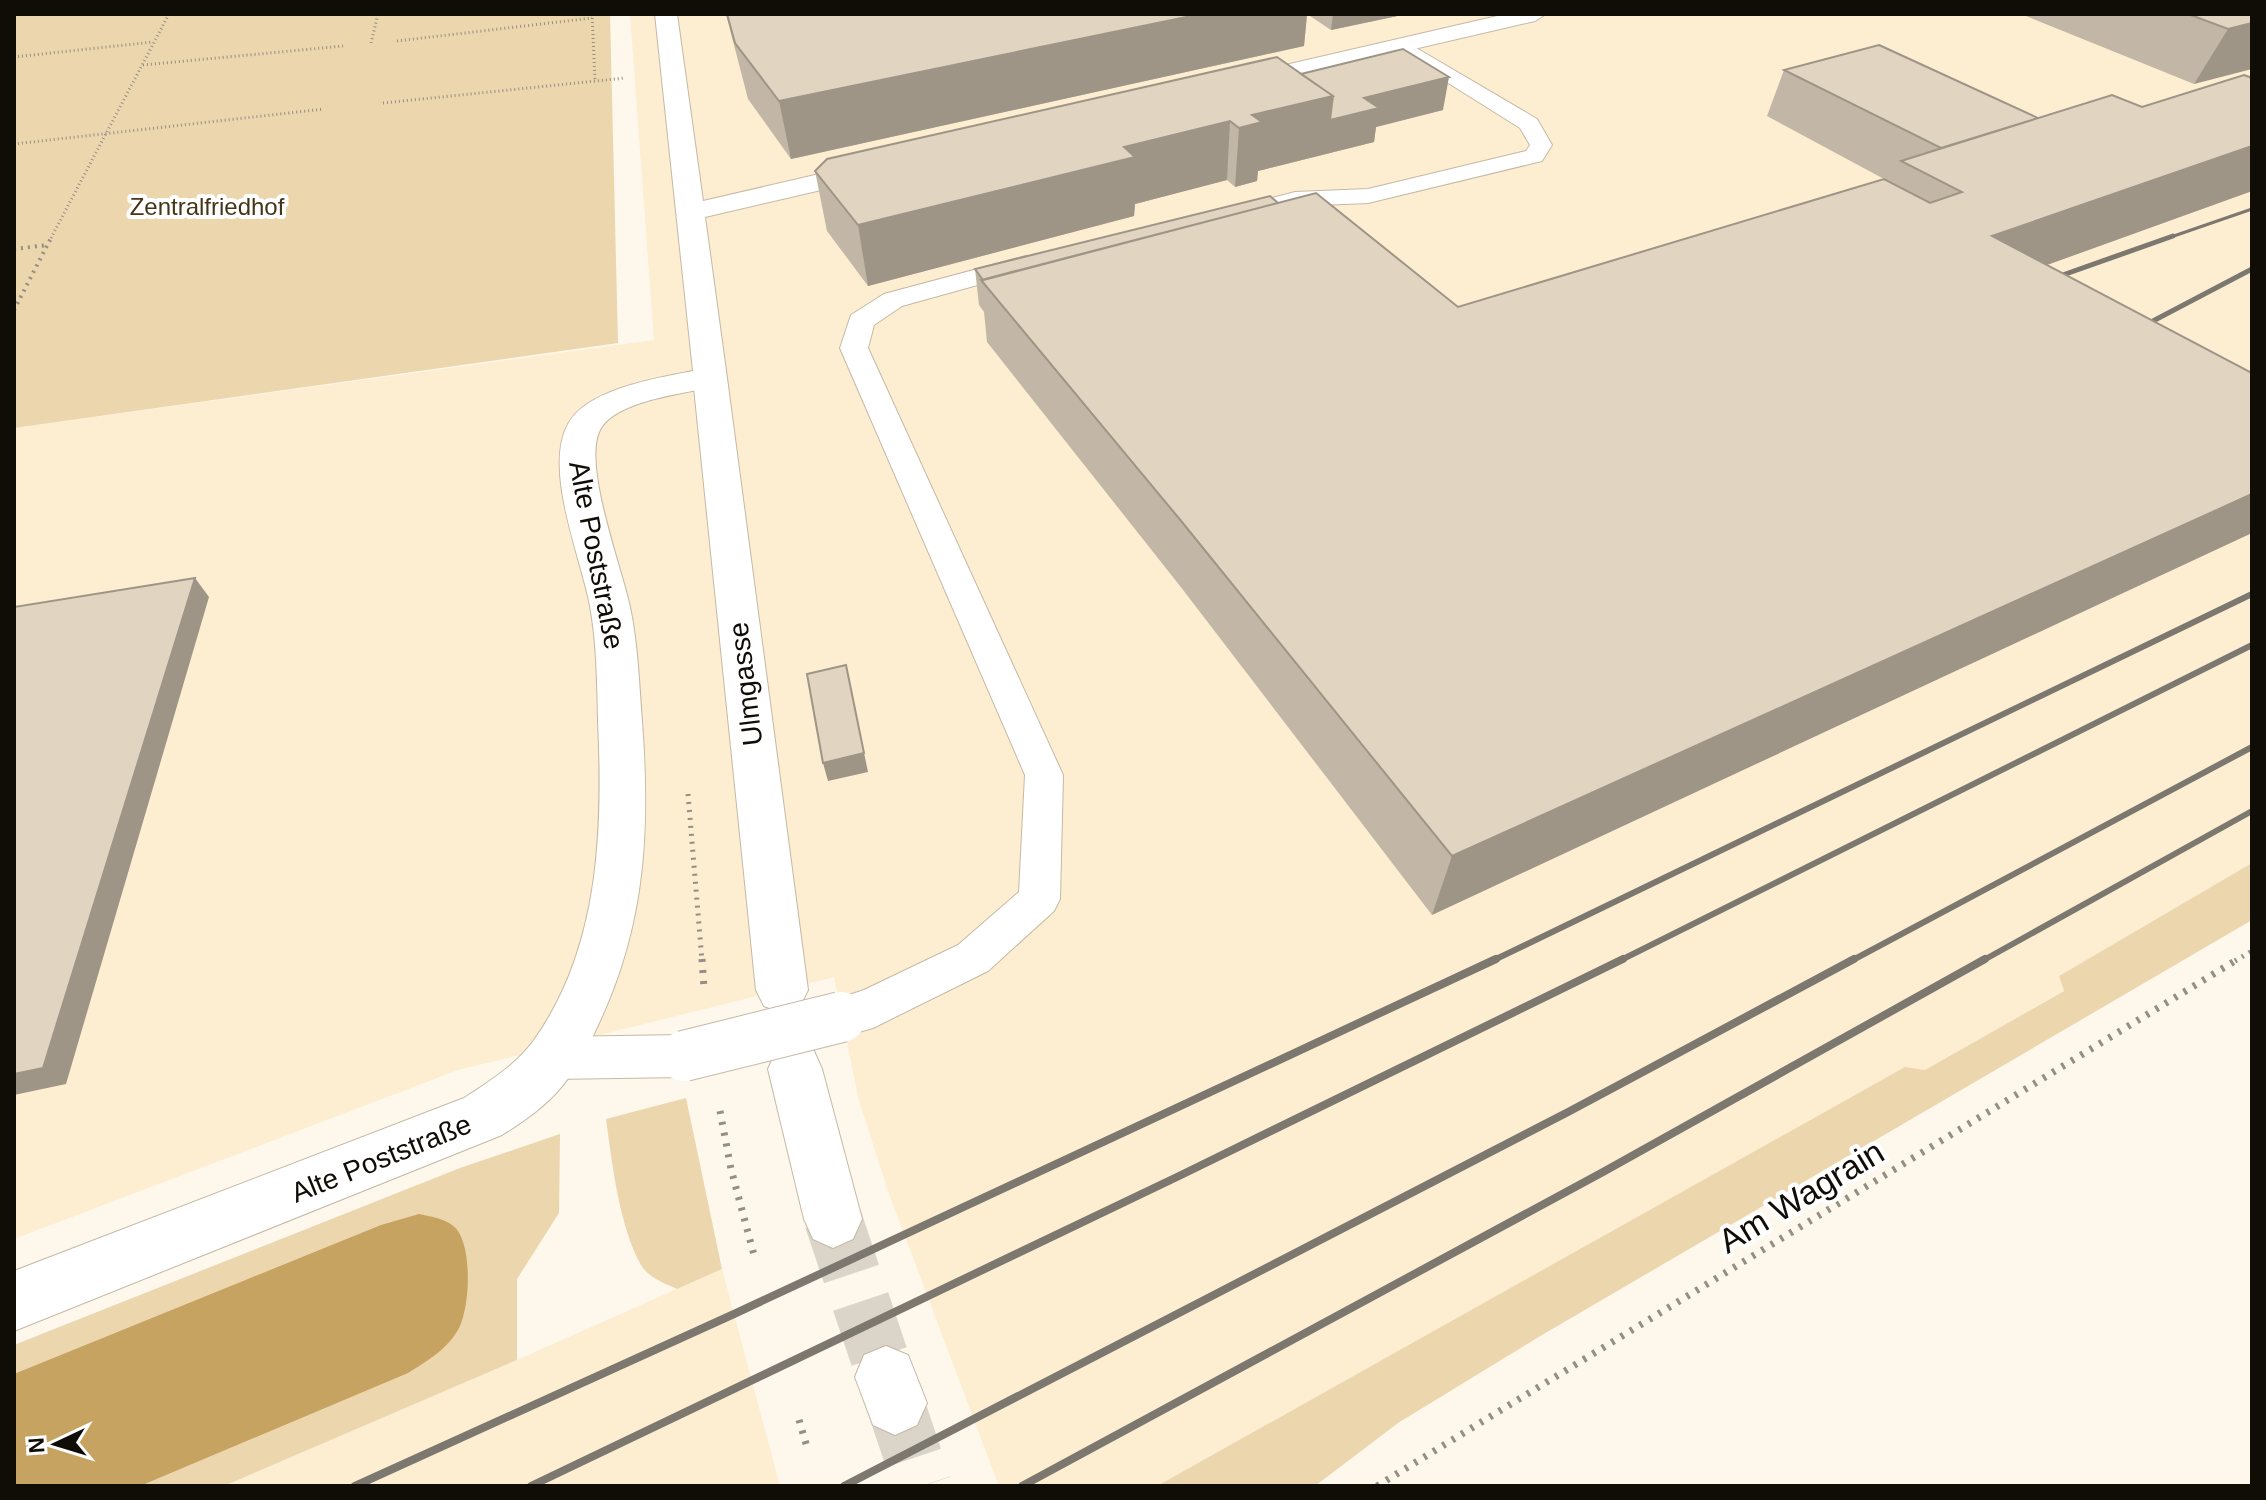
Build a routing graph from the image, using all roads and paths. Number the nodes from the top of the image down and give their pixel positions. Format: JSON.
{"nodes":[{"id":1,"x":169,"y":14,"type":"edge"},
{"id":2,"x":378,"y":14,"type":"edge"},
{"id":3,"x":666,"y":14,"type":"edge"},
{"id":4,"x":1535,"y":14,"type":"edge"},
{"id":5,"x":592,"y":16,"type":"edge"},
{"id":6,"x":397,"y":41,"type":"dead end"},
{"id":7,"x":154,"y":42,"type":"junction"},
{"id":8,"x":371,"y":43,"type":"dead end"},
{"id":9,"x":1401,"y":45,"type":"junction"},
{"id":10,"x":343,"y":46,"type":"dead end"},
{"id":11,"x":14,"y":57,"type":"edge"},
{"id":12,"x":143,"y":65,"type":"junction"},
{"id":13,"x":673,"y":73,"type":"junction"},
{"id":14,"x":595,"y":79,"type":"junction"},
{"id":15,"x":1216,"y":89,"type":"edge"},
{"id":16,"x":383,"y":103,"type":"dead end"},
{"id":17,"x":324,"y":109,"type":"dead end"},
{"id":18,"x":106,"y":134,"type":"junction"},
{"id":19,"x":14,"y":144,"type":"edge"},
{"id":20,"x":907,"y":161,"type":"edge"},
{"id":21,"x":1250,"y":210,"type":"edge"},
{"id":22,"x":691,"y":212,"type":"junction"},
{"id":23,"x":48,"y":245,"type":"junction"},
{"id":24,"x":14,"y":249,"type":"edge"},
{"id":25,"x":1052,"y":258,"type":"edge"},
{"id":26,"x":14,"y":310,"type":"edge"},
{"id":27,"x":710,"y":378,"type":"junction"},
{"id":28,"x":2252,"y":951,"type":"edge"},
{"id":29,"x":782,"y":990,"type":"dead end"},
{"id":30,"x":552,"y":1058,"type":"junction"},
{"id":31,"x":795,"y":1069,"type":"dead end"},
{"id":32,"x":718,"y":1099,"type":"dead end"},
{"id":33,"x":833,"y":1219,"type":"tunnel mouth"},
{"id":34,"x":754,"y":1255,"type":"dead end"},
{"id":35,"x":14,"y":1301,"type":"edge"},
{"id":36,"x":799,"y":1420,"type":"dead end"},
{"id":37,"x":807,"y":1447,"type":"dead end"},
{"id":38,"x":1377,"y":1486,"type":"edge"}],
"edges":[{"from":1,"to":7,"type":"path"},
{"from":2,"to":8,"type":"path"},
{"from":3,"to":13,"type":"street"},
{"from":4,"to":9,"type":"street"},
{"from":5,"to":6,"type":"path"},
{"from":5,"to":14,"type":"path"},
{"from":7,"to":11,"type":"path"},
{"from":7,"to":12,"type":"path"},
{"from":9,"to":15,"type":"street"},
{"from":9,"to":21,"type":"lane"},
{"from":10,"to":12,"type":"path"},
{"from":12,"to":18,"type":"path"},
{"from":13,"to":14,"type":"path"},
{"from":13,"to":22,"type":"street"},
{"from":14,"to":16,"type":"path"},
{"from":17,"to":18,"type":"path"},
{"from":18,"to":19,"type":"path"},
{"from":18,"to":23,"type":"path"},
{"from":20,"to":22,"type":"street"},
{"from":22,"to":27,"type":"street"},
{"from":23,"to":24,"type":"path"},
{"from":23,"to":26,"type":"path"},
{"from":25,"to":30,"type":"lane","bridge":true},
{"from":27,"to":29,"type":"street","name":"Ulmgasse"},
{"from":27,"to":30,"type":"street","name":"Alte Poststraße"},
{"from":28,"to":38,"type":"path","name":"Am Wagrain"},
{"from":30,"to":35,"type":"street","name":"Alte Poststraße"},
{"from":31,"to":33,"type":"street"},
{"from":32,"to":34,"type":"path"},
{"from":36,"to":37,"type":"path"}]}
